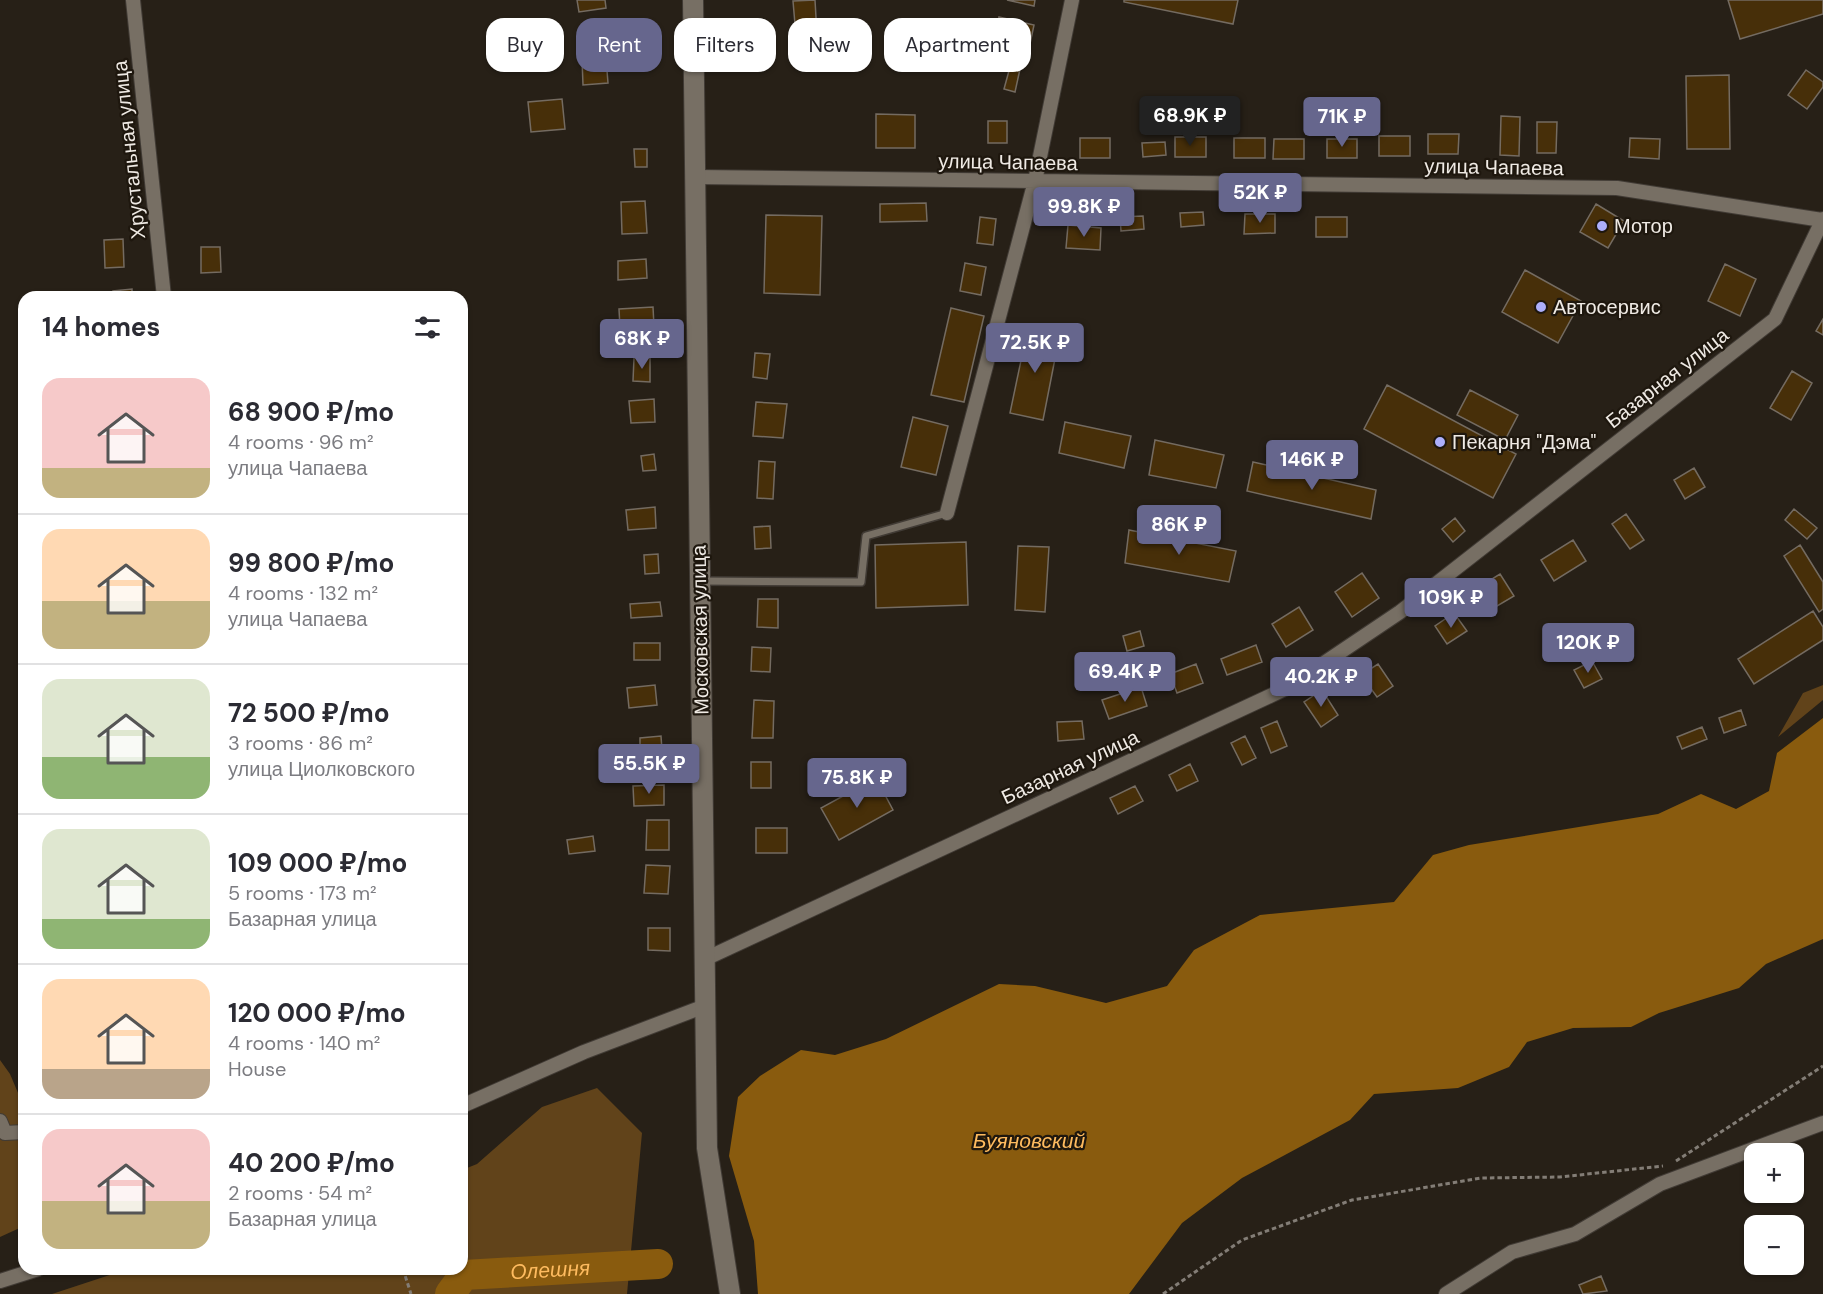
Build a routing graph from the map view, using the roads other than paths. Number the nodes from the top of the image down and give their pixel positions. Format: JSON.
{"nodes":[{"id":1,"x":133,"y":0,"type":"edge"},
{"id":2,"x":693,"y":0,"type":"edge"},
{"id":3,"x":1072,"y":0,"type":"edge"},
{"id":4,"x":695,"y":177,"type":"junction"},
{"id":5,"x":1035,"y":182,"type":"junction"},
{"id":6,"x":1823,"y":220,"type":"edge"},
{"id":7,"x":163,"y":291,"type":"edge"},
{"id":8,"x":947,"y":513,"type":"joint"},
{"id":9,"x":700,"y":581,"type":"junction"},
{"id":10,"x":705,"y":959,"type":"junction"},
{"id":11,"x":705,"y":1006,"type":"junction"},
{"id":12,"x":468,"y":1103,"type":"edge"},
{"id":13,"x":0,"y":1122,"type":"edge"},
{"id":14,"x":1823,"y":1123,"type":"edge"},
{"id":15,"x":18,"y":1132,"type":"edge"},
{"id":16,"x":19,"y":1275,"type":"edge"},
{"id":17,"x":0,"y":1281,"type":"edge"},
{"id":18,"x":730,"y":1294,"type":"edge"},
{"id":19,"x":1446,"y":1294,"type":"edge"}],
"edges":[{"from":1,"to":7,"type":"street","name":"Хрустальная улица"},
{"from":2,"to":4,"type":"street","name":"Московская улица"},
{"from":3,"to":5,"type":"street"},
{"from":4,"to":5,"type":"street","name":"улица Чапаева"},
{"from":4,"to":9,"type":"street","name":"Московская улица"},
{"from":5,"to":6,"type":"street","name":"улица Чапаева"},
{"from":5,"to":8,"type":"street"},
{"from":6,"to":10,"type":"street","name":"Базарная улица"},
{"from":8,"to":9,"type":"lane"},
{"from":9,"to":10,"type":"street","name":"Московская улица"},
{"from":10,"to":11,"type":"street","name":"Московская улица"},
{"from":11,"to":12,"type":"street"},
{"from":11,"to":18,"type":"street","name":"Московская улица"},
{"from":13,"to":15,"type":"street"},
{"from":14,"to":19,"type":"street"},
{"from":16,"to":17,"type":"street"}]}
